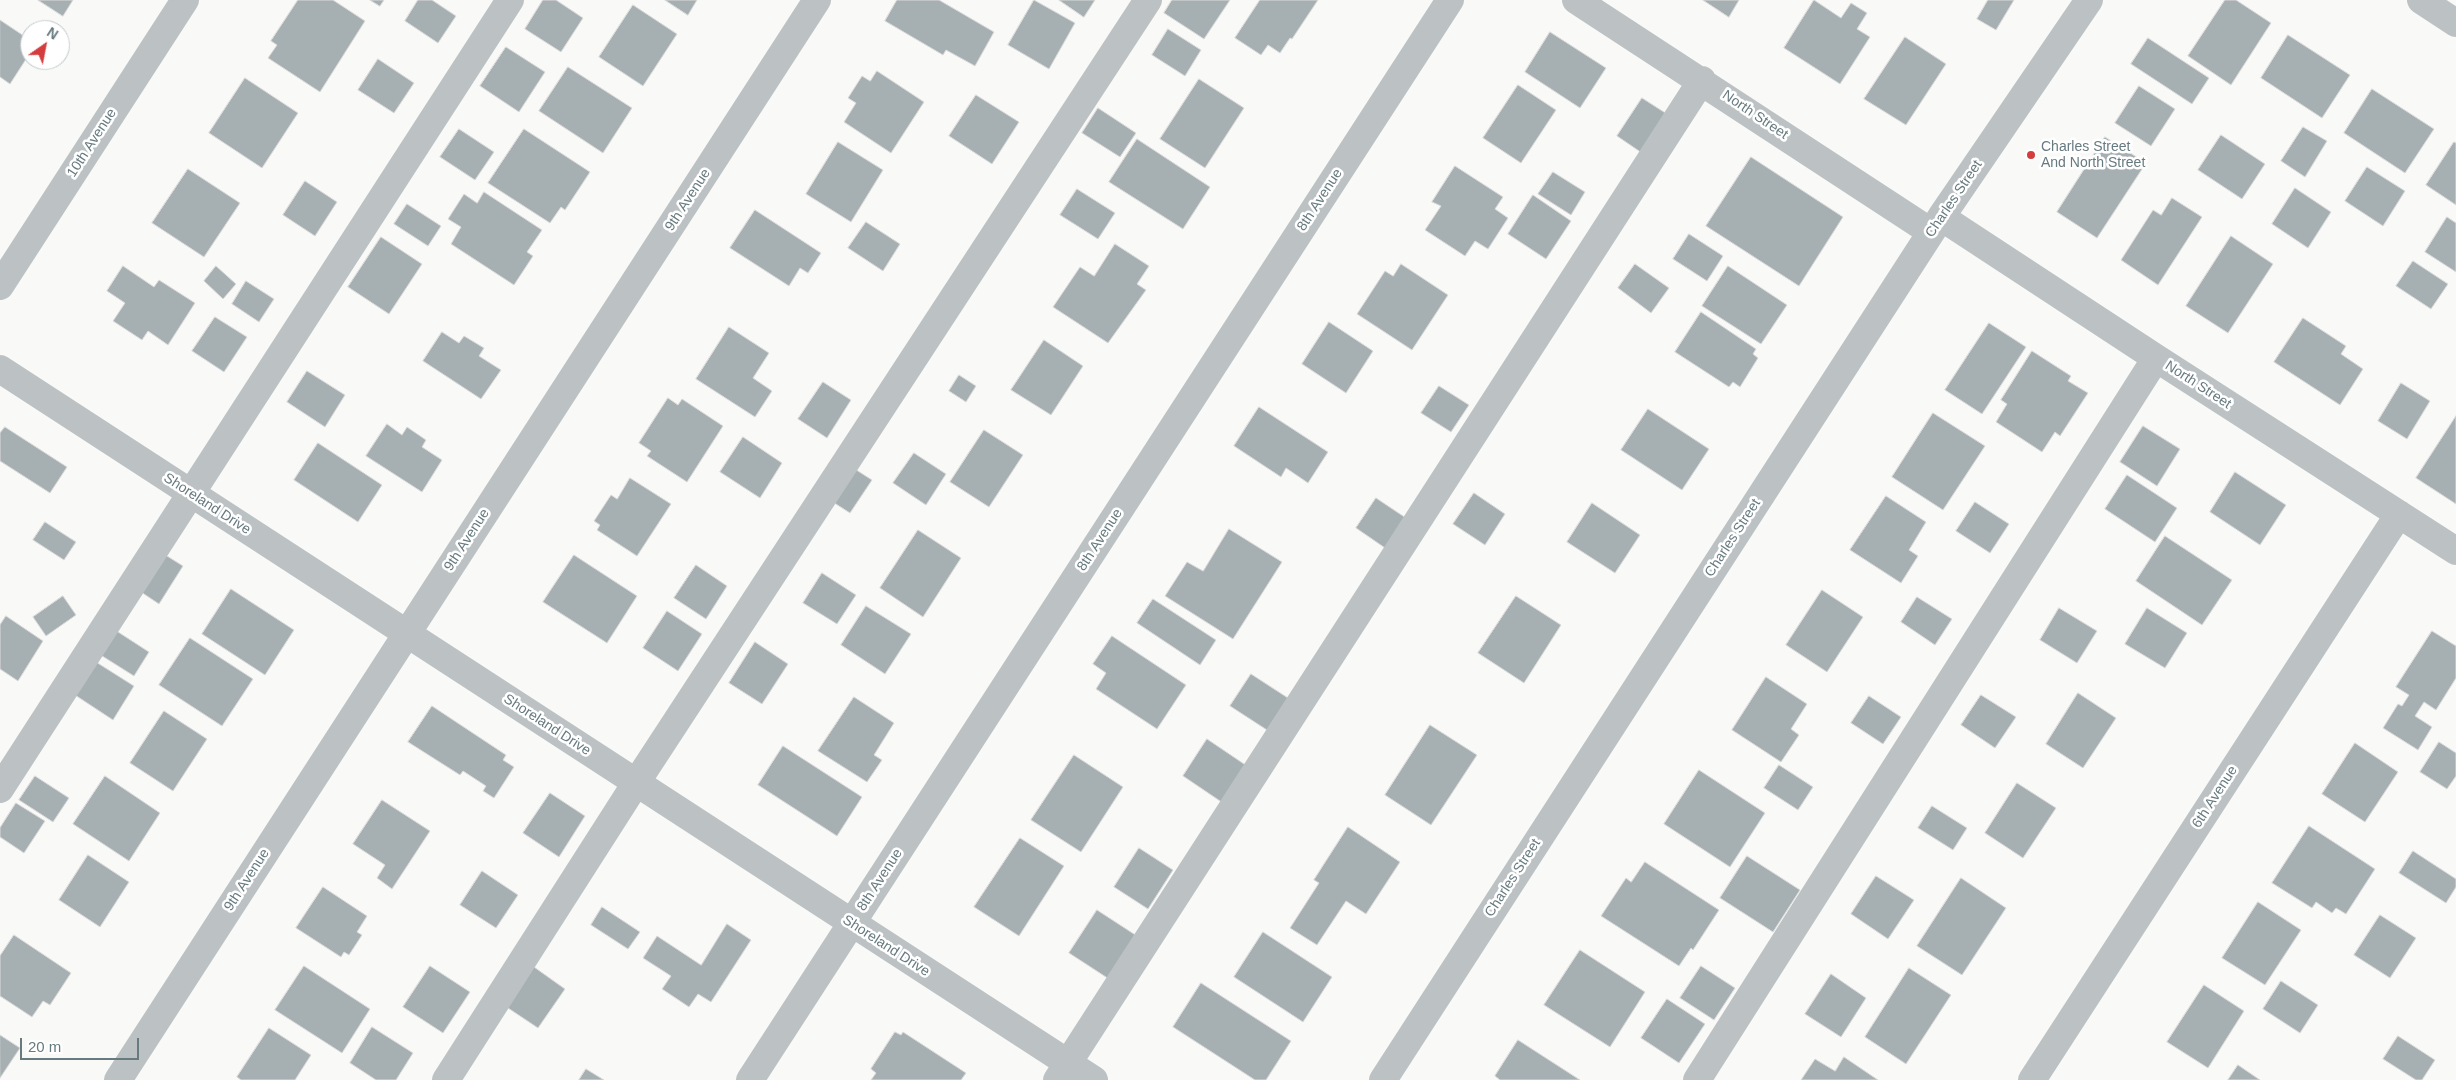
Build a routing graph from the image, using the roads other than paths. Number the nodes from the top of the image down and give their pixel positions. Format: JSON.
{"nodes":[{"id":1,"x":185,"y":0,"type":"edge"},
{"id":2,"x":510,"y":0,"type":"edge"},
{"id":3,"x":817,"y":0,"type":"edge"},
{"id":4,"x":1148,"y":0,"type":"edge"},
{"id":5,"x":1450,"y":0,"type":"edge"},
{"id":6,"x":1576,"y":0,"type":"edge"},
{"id":7,"x":2089,"y":0,"type":"edge"},
{"id":8,"x":2421,"y":0,"type":"edge"},
{"id":9,"x":2456,"y":22,"type":"edge"},
{"id":10,"x":1702,"y":80,"type":"junction"},
{"id":11,"x":1936,"y":225,"type":"junction"},
{"id":12,"x":0,"y":286,"type":"edge"},
{"id":13,"x":2156,"y":358,"type":"junction"},
{"id":14,"x":0,"y":369,"type":"edge"},
{"id":15,"x":191,"y":493,"type":"junction"},
{"id":16,"x":2398,"y":514,"type":"junction"},
{"id":17,"x":2456,"y":551,"type":"edge"},
{"id":18,"x":407,"y":634,"type":"junction"},
{"id":19,"x":636,"y":783,"type":"junction"},
{"id":20,"x":0,"y":789,"type":"edge"},
{"id":21,"x":852,"y":923,"type":"junction"},
{"id":22,"x":1062,"y":1071,"type":"edge"},
{"id":23,"x":118,"y":1080,"type":"edge"},
{"id":24,"x":446,"y":1080,"type":"edge"},
{"id":25,"x":750,"y":1080,"type":"edge"},
{"id":26,"x":1094,"y":1080,"type":"edge"},
{"id":27,"x":1383,"y":1080,"type":"edge"},
{"id":28,"x":1697,"y":1080,"type":"edge"},
{"id":29,"x":2032,"y":1080,"type":"edge"}],
"edges":[{"from":1,"to":12,"type":"street","name":"10th Avenue"},
{"from":2,"to":15,"type":"street"},
{"from":3,"to":18,"type":"street","name":"9th Avenue"},
{"from":4,"to":19,"type":"street"},
{"from":5,"to":21,"type":"street","name":"8th Avenue"},
{"from":6,"to":10,"type":"street","name":"North Street"},
{"from":7,"to":11,"type":"street","name":"Charles Street"},
{"from":8,"to":9,"type":"street"},
{"from":10,"to":11,"type":"street","name":"North Street"},
{"from":10,"to":22,"type":"street"},
{"from":11,"to":13,"type":"street","name":"North Street"},
{"from":11,"to":27,"type":"street","name":"Charles Street"},
{"from":13,"to":16,"type":"street","name":"North Street"},
{"from":13,"to":28,"type":"street"},
{"from":14,"to":15,"type":"street","name":"Shoreland Drive"},
{"from":15,"to":18,"type":"street","name":"Shoreland Drive"},
{"from":15,"to":20,"type":"street"},
{"from":16,"to":17,"type":"street","name":"North Street"},
{"from":16,"to":29,"type":"street","name":"6th Avenue"},
{"from":18,"to":19,"type":"street","name":"Shoreland Drive"},
{"from":18,"to":23,"type":"street","name":"9th Avenue"},
{"from":19,"to":21,"type":"street","name":"Shoreland Drive"},
{"from":19,"to":24,"type":"street"},
{"from":21,"to":22,"type":"street","name":"Shoreland Drive"},
{"from":21,"to":25,"type":"street","name":"8th Avenue"},
{"from":22,"to":26,"type":"street","name":"Shoreland Drive"}]}
